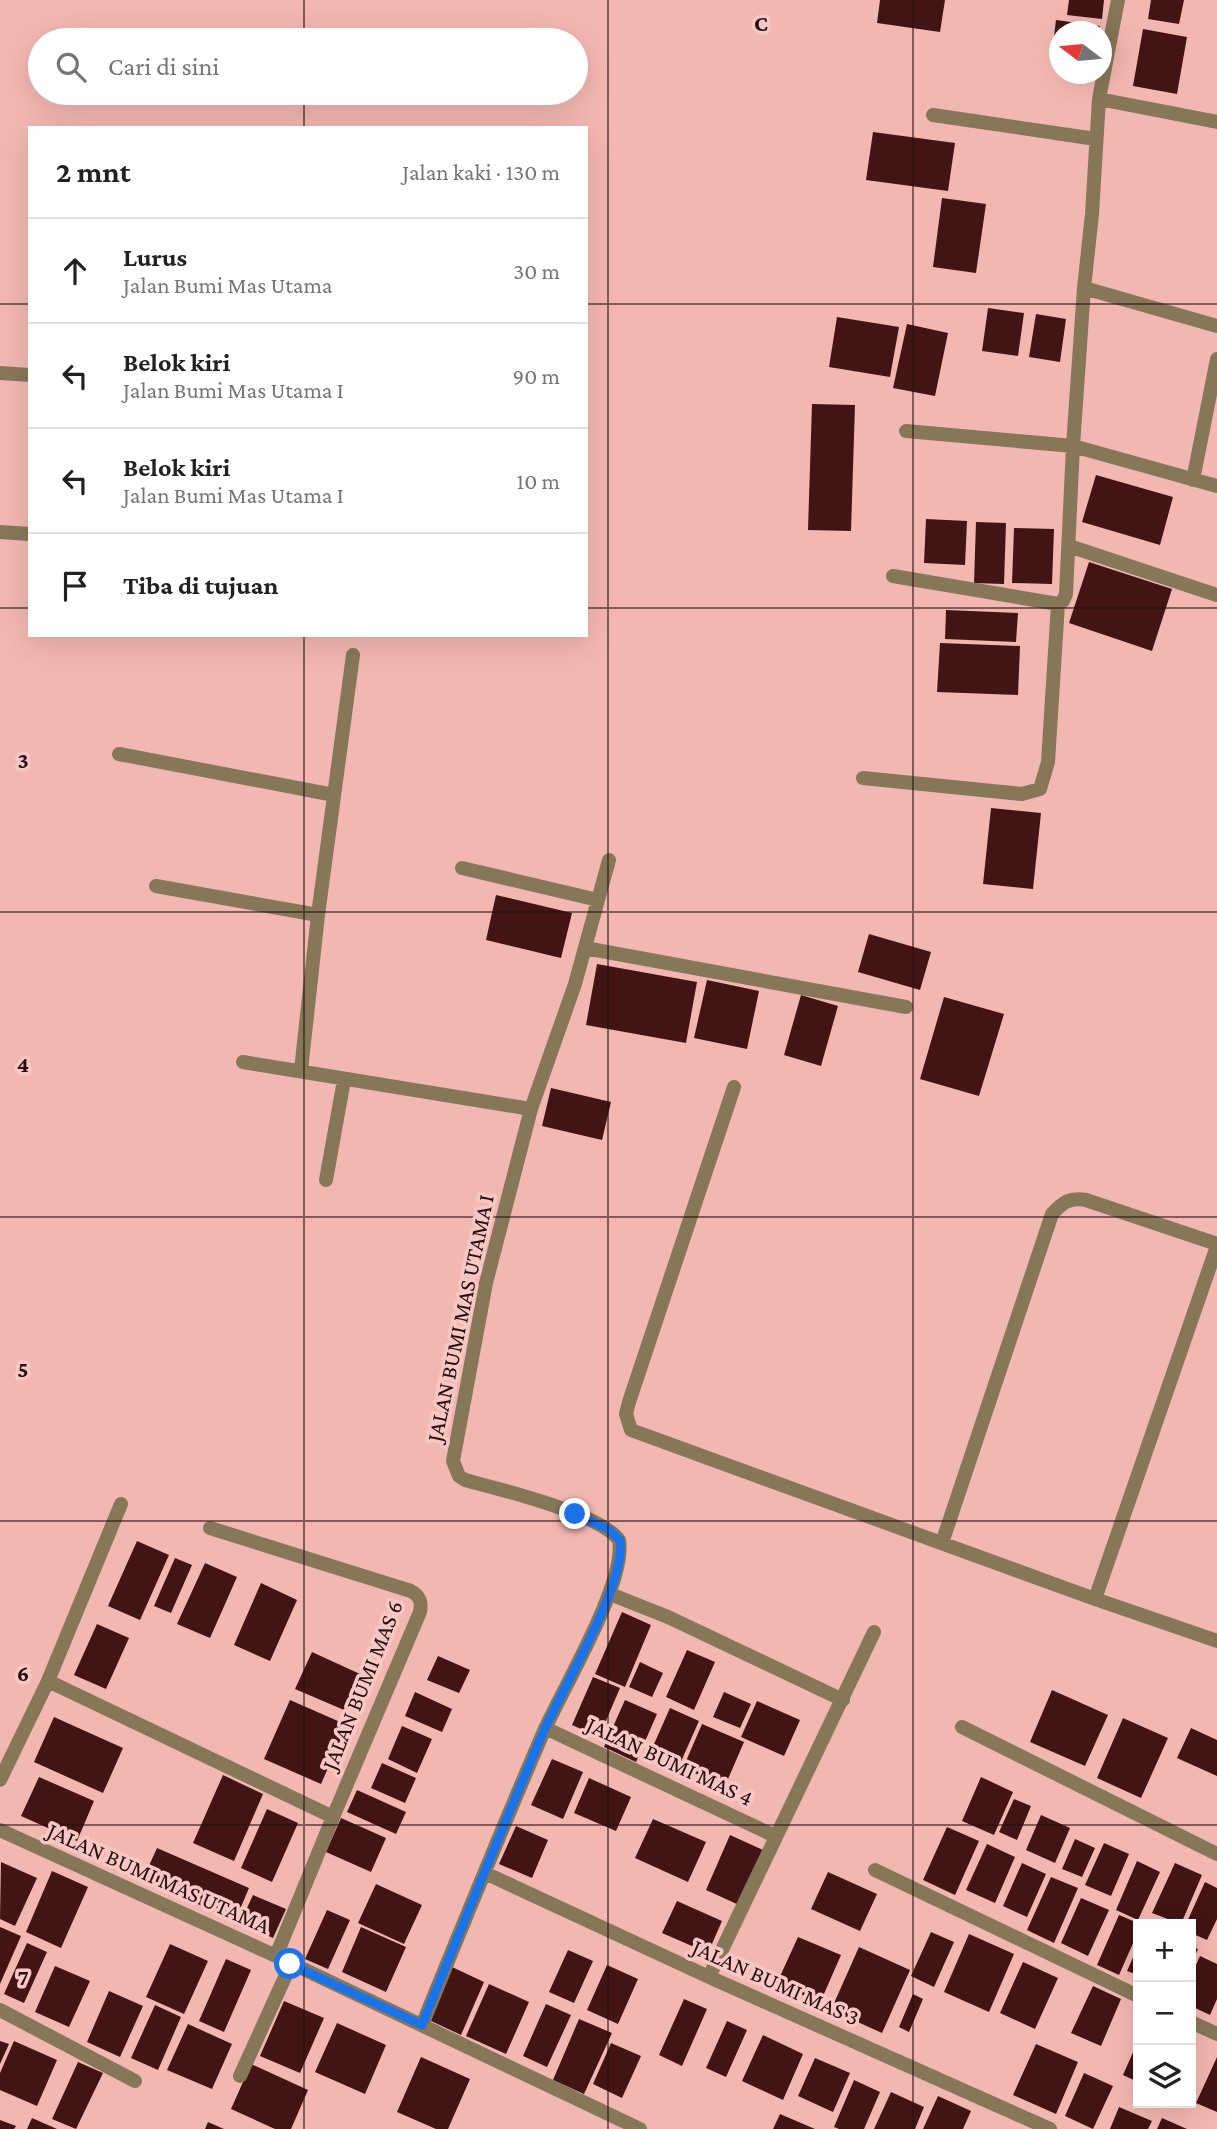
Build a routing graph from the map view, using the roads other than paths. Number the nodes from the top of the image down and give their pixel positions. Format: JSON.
{"nodes":[{"id":1,"x":1118,"y":0,"type":"edge"},
{"id":2,"x":1099,"y":99,"type":"junction"},
{"id":3,"x":933,"y":115,"type":"dead end"},
{"id":4,"x":1217,"y":122,"type":"edge"},
{"id":5,"x":1096,"y":139,"type":"junction"},
{"id":6,"x":1084,"y":288,"type":"junction"},
{"id":7,"x":1217,"y":326,"type":"edge"},
{"id":8,"x":1217,"y":359,"type":"edge"},
{"id":9,"x":0,"y":373,"type":"edge"},
{"id":10,"x":28,"y":375,"type":"edge"},
{"id":11,"x":906,"y":431,"type":"dead end"},
{"id":12,"x":1073,"y":446,"type":"junction"},
{"id":13,"x":1193,"y":480,"type":"junction"},
{"id":14,"x":1217,"y":486,"type":"edge"},
{"id":15,"x":0,"y":532,"type":"edge"},
{"id":16,"x":28,"y":534,"type":"edge"},
{"id":17,"x":1069,"y":547,"type":"junction"},
{"id":18,"x":892,"y":576,"type":"dead end"},
{"id":19,"x":1217,"y":595,"type":"edge"},
{"id":20,"x":1058,"y":604,"type":"junction"},
{"id":21,"x":353,"y":655,"type":"dead end"},
{"id":22,"x":119,"y":754,"type":"dead end"},
{"id":23,"x":863,"y":778,"type":"dead end"},
{"id":24,"x":334,"y":795,"type":"junction"},
{"id":25,"x":609,"y":860,"type":"dead end"},
{"id":26,"x":462,"y":867,"type":"dead end"},
{"id":27,"x":156,"y":886,"type":"dead end"},
{"id":28,"x":598,"y":900,"type":"junction"},
{"id":29,"x":318,"y":915,"type":"junction"},
{"id":30,"x":585,"y":948,"type":"junction"},
{"id":31,"x":906,"y":1007,"type":"dead end"},
{"id":32,"x":243,"y":1062,"type":"dead end"},
{"id":33,"x":301,"y":1070,"type":"junction"},
{"id":34,"x":344,"y":1080,"type":"junction"},
{"id":35,"x":734,"y":1087,"type":"dead end"},
{"id":36,"x":531,"y":1109,"type":"junction"},
{"id":37,"x":326,"y":1180,"type":"dead end"},
{"id":38,"x":1217,"y":1245,"type":"edge"},
{"id":39,"x":121,"y":1504,"type":"dead end"},
{"id":40,"x":210,"y":1528,"type":"dead end"},
{"id":41,"x":942,"y":1543,"type":"junction"},
{"id":42,"x":610,"y":1594,"type":"junction"},
{"id":43,"x":1095,"y":1599,"type":"junction"},
{"id":44,"x":874,"y":1633,"type":"dead end"},
{"id":45,"x":1217,"y":1641,"type":"edge"},
{"id":46,"x":48,"y":1681,"type":"junction"},
{"id":47,"x":843,"y":1700,"type":"junction"},
{"id":48,"x":962,"y":1727,"type":"dead end"},
{"id":49,"x":545,"y":1728,"type":"junction"},
{"id":50,"x":0,"y":1780,"type":"edge"},
{"id":51,"x":333,"y":1817,"type":"junction"},
{"id":52,"x":0,"y":1830,"type":"edge"},
{"id":53,"x":775,"y":1836,"type":"junction"},
{"id":54,"x":1217,"y":1854,"type":"edge"},
{"id":55,"x":875,"y":1870,"type":"dead end"},
{"id":56,"x":485,"y":1873,"type":"junction"},
{"id":57,"x":276,"y":1956,"type":"junction"},
{"id":58,"x":290,"y":1964,"type":"junction"},
{"id":59,"x":709,"y":1977,"type":"junction"},
{"id":60,"x":1133,"y":1994,"type":"edge"},
{"id":61,"x":0,"y":2010,"type":"edge"},
{"id":62,"x":1196,"y":2024,"type":"edge"},
{"id":63,"x":422,"y":2025,"type":"junction"},
{"id":64,"x":1217,"y":2034,"type":"edge"},
{"id":65,"x":240,"y":2076,"type":"dead end"},
{"id":66,"x":135,"y":2081,"type":"dead end"},
{"id":67,"x":640,"y":2129,"type":"edge"},
{"id":68,"x":1050,"y":2129,"type":"edge"}],
"edges":[{"from":1,"to":2,"type":"street"},
{"from":2,"to":4,"type":"street"},
{"from":2,"to":5,"type":"street"},
{"from":3,"to":5,"type":"street"},
{"from":5,"to":6,"type":"street"},
{"from":6,"to":7,"type":"street"},
{"from":6,"to":12,"type":"street"},
{"from":8,"to":13,"type":"street"},
{"from":9,"to":10,"type":"street"},
{"from":11,"to":12,"type":"street"},
{"from":12,"to":13,"type":"street"},
{"from":12,"to":17,"type":"street"},
{"from":13,"to":14,"type":"street"},
{"from":15,"to":16,"type":"street"},
{"from":17,"to":19,"type":"street"},
{"from":17,"to":20,"type":"street"},
{"from":18,"to":20,"type":"street"},
{"from":20,"to":23,"type":"street"},
{"from":21,"to":24,"type":"street"},
{"from":22,"to":24,"type":"street"},
{"from":24,"to":29,"type":"street"},
{"from":25,"to":28,"type":"street","name":"JALAN BUMI MAS UTAMA I"},
{"from":26,"to":28,"type":"street"},
{"from":27,"to":29,"type":"street"},
{"from":28,"to":30,"type":"street","name":"JALAN BUMI MAS UTAMA I"},
{"from":29,"to":33,"type":"street"},
{"from":30,"to":31,"type":"street"},
{"from":30,"to":36,"type":"street","name":"JALAN BUMI MAS UTAMA I"},
{"from":32,"to":33,"type":"street"},
{"from":33,"to":34,"type":"street"},
{"from":34,"to":36,"type":"street"},
{"from":34,"to":37,"type":"street"},
{"from":35,"to":41,"type":"street"},
{"from":36,"to":42,"type":"street","name":"JALAN BUMI MAS UTAMA I"},
{"from":38,"to":41,"type":"street"},
{"from":38,"to":43,"type":"street"},
{"from":39,"to":46,"type":"street"},
{"from":40,"to":51,"type":"street","name":"JALAN BUMI MAS 6"},
{"from":41,"to":43,"type":"street"},
{"from":42,"to":47,"type":"street"},
{"from":42,"to":49,"type":"street","name":"JALAN BUMI MAS UTAMA I"},
{"from":43,"to":45,"type":"street"},
{"from":44,"to":47,"type":"street"},
{"from":46,"to":50,"type":"street"},
{"from":46,"to":51,"type":"street"},
{"from":47,"to":53,"type":"street"},
{"from":48,"to":54,"type":"street"},
{"from":49,"to":53,"type":"street","name":"JALAN BUMI MAS 4"},
{"from":49,"to":56,"type":"street","name":"JALAN BUMI MAS UTAMA I"},
{"from":51,"to":57,"type":"street","name":"JALAN BUMI MAS 6"},
{"from":52,"to":57,"type":"street","name":"JALAN BUMI MAS UTAMA"},
{"from":53,"to":59,"type":"street"},
{"from":55,"to":60,"type":"street"},
{"from":56,"to":59,"type":"street","name":"JALAN BUMI MAS 3"},
{"from":56,"to":63,"type":"street","name":"JALAN BUMI MAS UTAMA I"},
{"from":57,"to":58,"type":"street","name":"JALAN BUMI MAS UTAMA"},
{"from":58,"to":63,"type":"street","name":"JALAN BUMI MAS UTAMA"},
{"from":58,"to":65,"type":"street"},
{"from":59,"to":68,"type":"street","name":"JALAN BUMI MAS 3"},
{"from":61,"to":66,"type":"street"},
{"from":62,"to":64,"type":"street"},
{"from":63,"to":67,"type":"street","name":"JALAN BUMI MAS UTAMA"}]}
